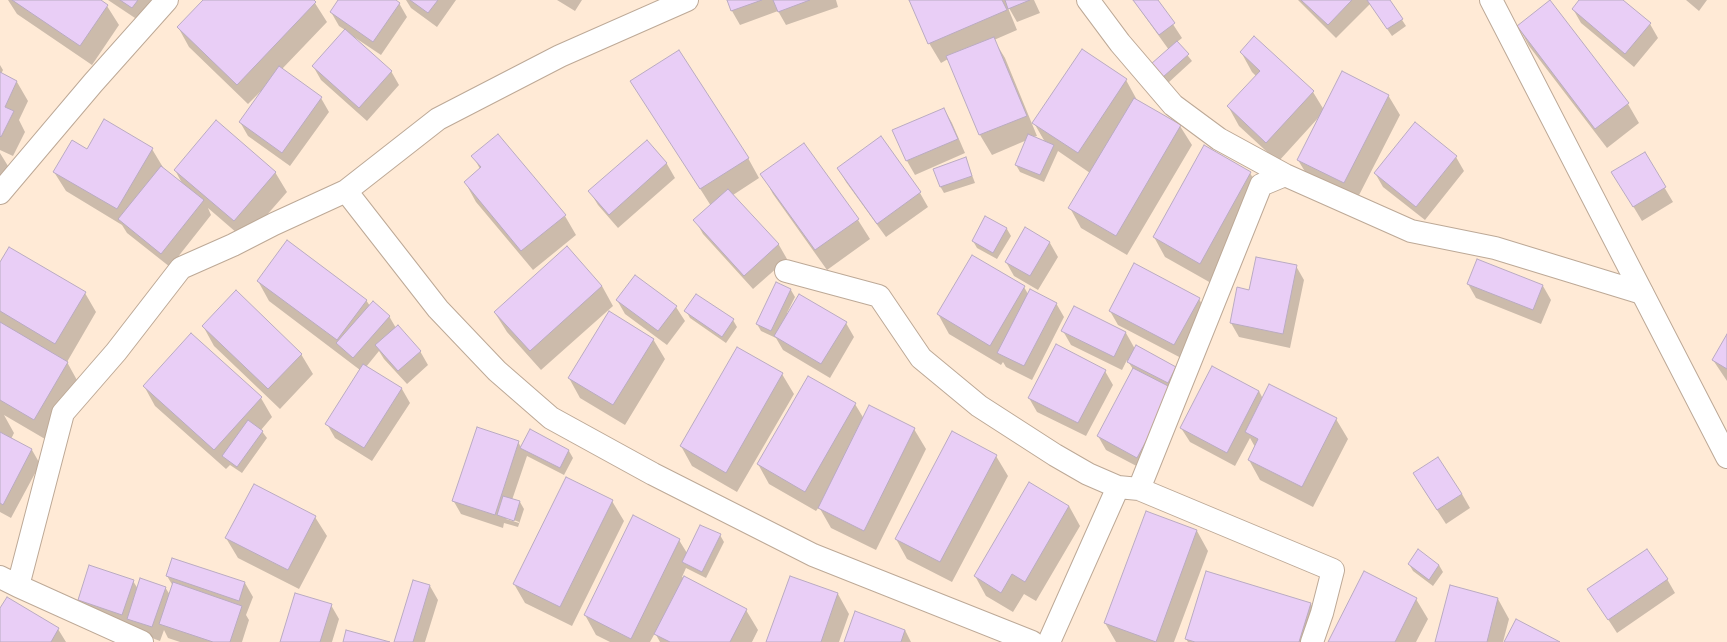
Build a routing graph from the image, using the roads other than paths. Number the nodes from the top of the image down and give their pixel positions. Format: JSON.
{"nodes":[{"id":1,"x":167,"y":0,"type":"edge"},
{"id":2,"x":687,"y":0,"type":"edge"},
{"id":3,"x":1088,"y":0,"type":"edge"},
{"id":4,"x":1491,"y":0,"type":"edge"},
{"id":5,"x":1285,"y":175,"type":"junction"},
{"id":6,"x":346,"y":191,"type":"junction"},
{"id":7,"x":0,"y":193,"type":"edge"},
{"id":8,"x":786,"y":271,"type":"dead end"},
{"id":9,"x":1642,"y":293,"type":"junction"},
{"id":10,"x":1727,"y":457,"type":"edge"},
{"id":11,"x":1128,"y":488,"type":"junction"},
{"id":12,"x":9,"y":581,"type":"edge"},
{"id":13,"x":142,"y":642,"type":"edge"},
{"id":14,"x":1032,"y":642,"type":"edge"},
{"id":15,"x":1049,"y":642,"type":"edge"},
{"id":16,"x":1312,"y":642,"type":"edge"}],
"edges":[{"from":1,"to":7,"type":"street"},
{"from":2,"to":6,"type":"street"},
{"from":3,"to":5,"type":"street"},
{"from":4,"to":9,"type":"street"},
{"from":5,"to":9,"type":"street"},
{"from":5,"to":11,"type":"street"},
{"from":6,"to":12,"type":"street"},
{"from":6,"to":14,"type":"street"},
{"from":8,"to":11,"type":"street"},
{"from":9,"to":10,"type":"street"},
{"from":11,"to":15,"type":"street"},
{"from":11,"to":16,"type":"street"},
{"from":12,"to":13,"type":"street"}]}
